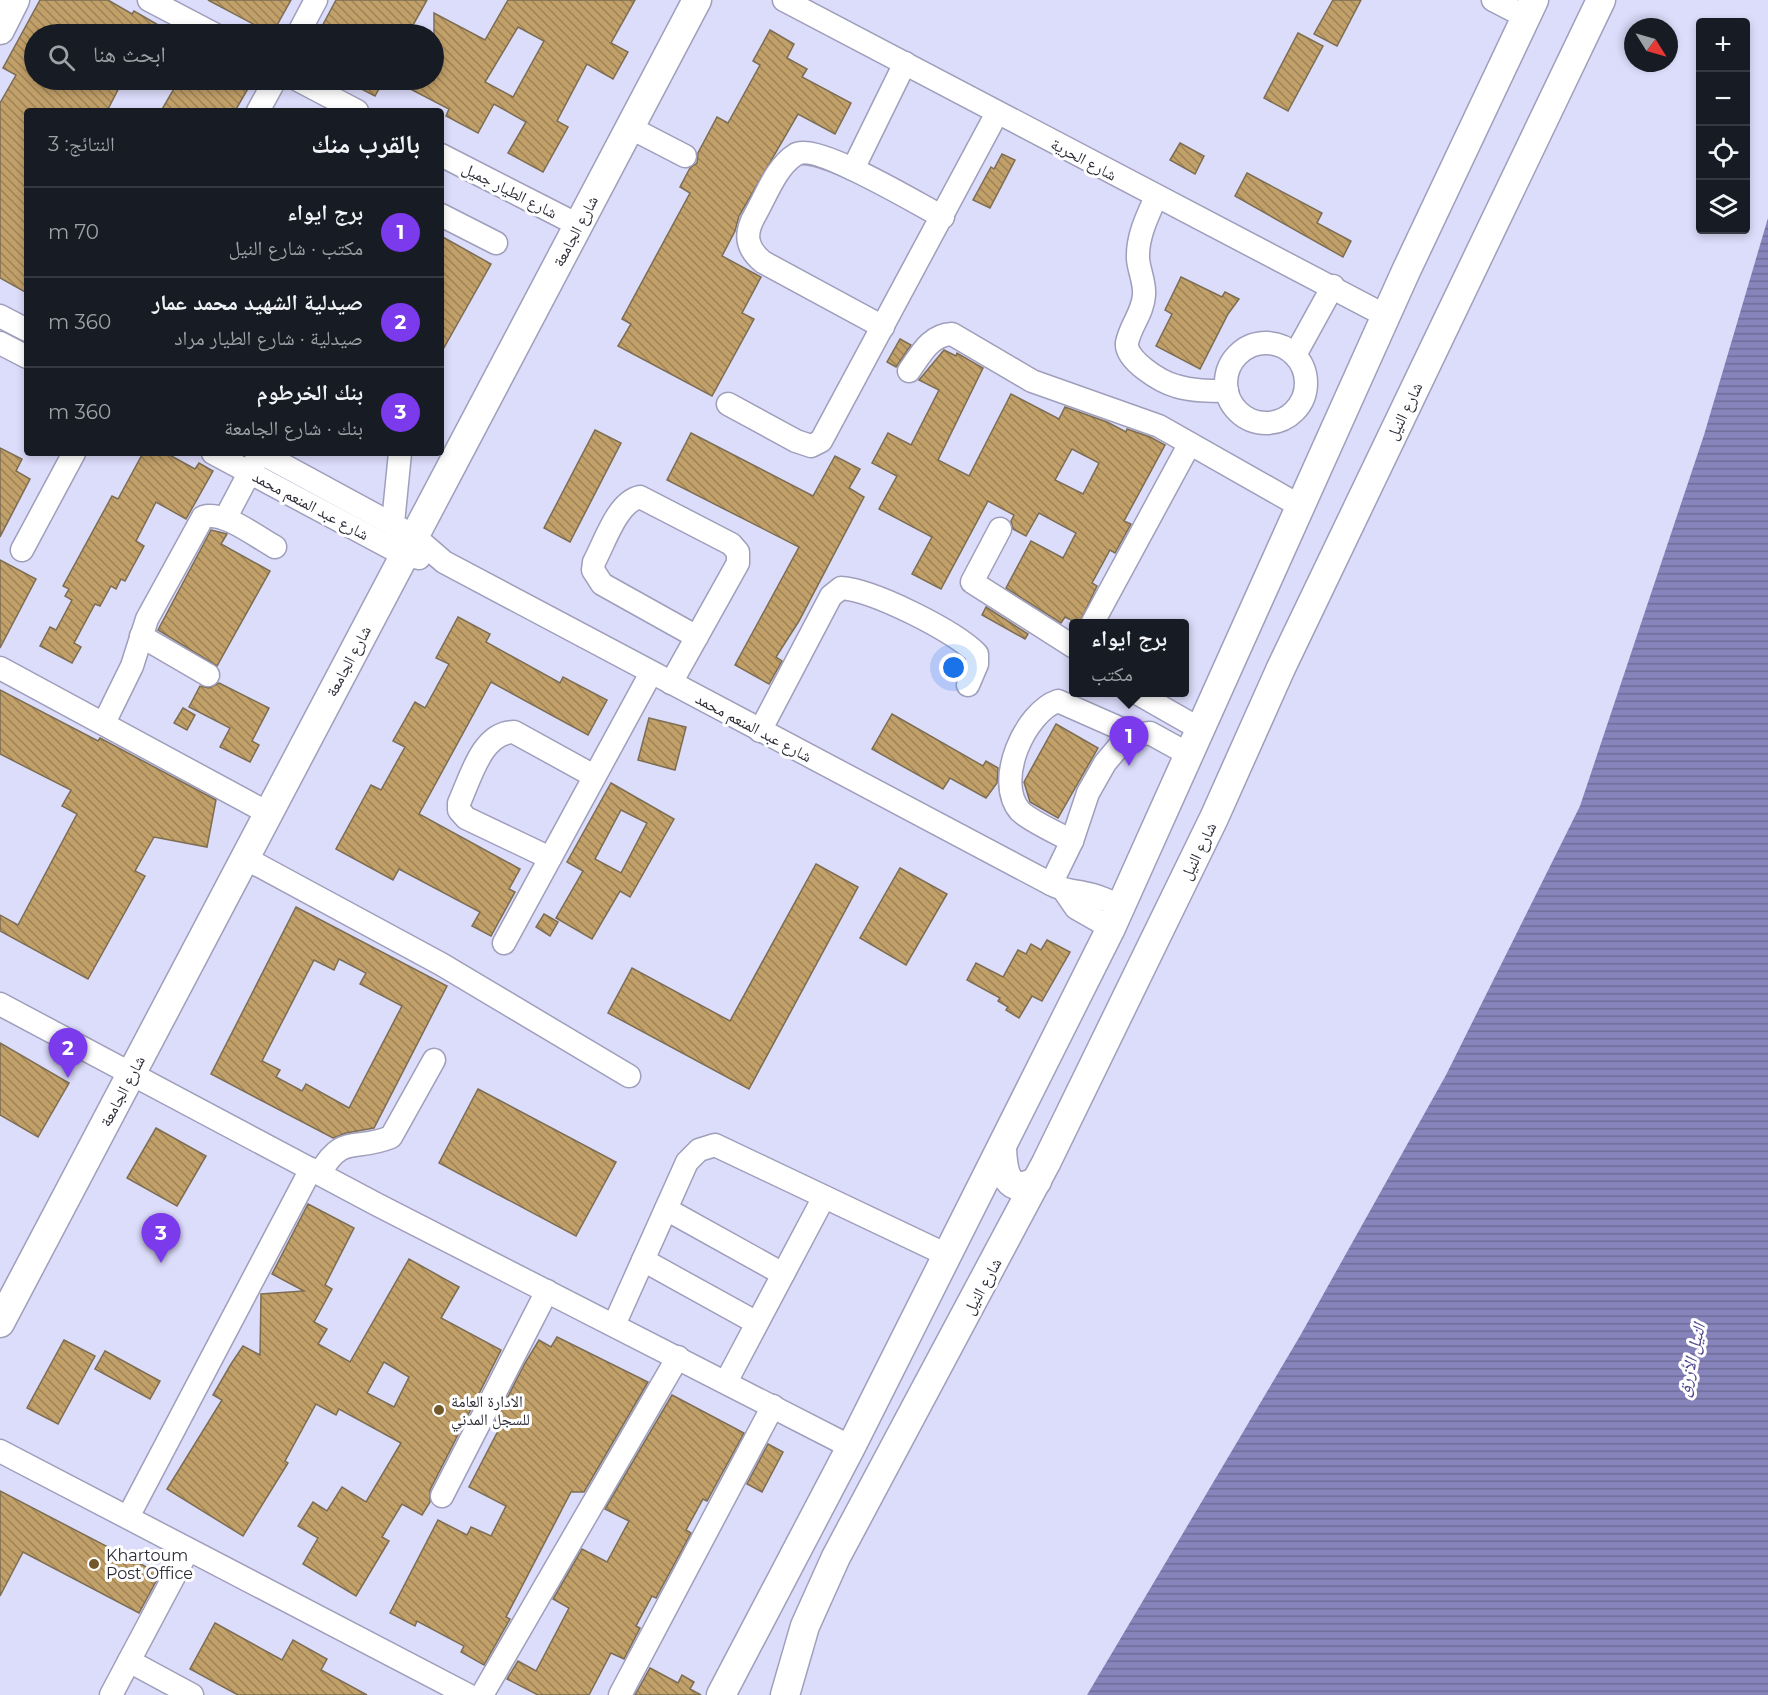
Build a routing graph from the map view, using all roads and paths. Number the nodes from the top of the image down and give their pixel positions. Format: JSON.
{"nodes":[{"id":1,"x":15,"y":0,"type":"edge"},
{"id":2,"x":148,"y":0,"type":"edge"},
{"id":3,"x":316,"y":0,"type":"edge"},
{"id":4,"x":697,"y":0,"type":"edge"},
{"id":5,"x":784,"y":0,"type":"edge"},
{"id":6,"x":1493,"y":0,"type":"edge"},
{"id":7,"x":1601,"y":0,"type":"edge"},
{"id":8,"x":1530,"y":8,"type":"edge"},
{"id":9,"x":195,"y":24,"type":"edge"},
{"id":10,"x":303,"y":24,"type":"edge"},
{"id":11,"x":0,"y":30,"type":"edge"},
{"id":12,"x":905,"y":63,"type":"junction"},
{"id":13,"x":270,"y":90,"type":"edge"},
{"id":14,"x":317,"y":90,"type":"edge"},
{"id":15,"x":260,"y":108,"type":"edge"},
{"id":16,"x":351,"y":108,"type":"edge"},
{"id":17,"x":997,"y":113,"type":"junction"},
{"id":18,"x":629,"y":127,"type":"junction"},
{"id":19,"x":685,"y":156,"type":"dead end"},
{"id":20,"x":444,"y":157,"type":"edge"},
{"id":21,"x":853,"y":169,"type":"junction"},
{"id":22,"x":1156,"y":197,"type":"junction"},
{"id":23,"x":444,"y":217,"type":"edge"},
{"id":24,"x":943,"y":217,"type":"junction"},
{"id":25,"x":578,"y":225,"type":"junction"},
{"id":26,"x":496,"y":243,"type":"dead end"},
{"id":27,"x":1333,"y":286,"type":"junction"},
{"id":28,"x":0,"y":316,"type":"edge"},
{"id":29,"x":1386,"y":316,"type":"junction"},
{"id":30,"x":883,"y":327,"type":"junction"},
{"id":31,"x":24,"y":328,"type":"edge"},
{"id":32,"x":0,"y":343,"type":"edge"},
{"id":33,"x":24,"y":355,"type":"edge"},
{"id":34,"x":1295,"y":355,"type":"junction"},
{"id":35,"x":909,"y":371,"type":"dead end"},
{"id":36,"x":1227,"y":392,"type":"junction"},
{"id":37,"x":728,"y":404,"type":"dead end"},
{"id":38,"x":1189,"y":445,"type":"junction"},
{"id":39,"x":73,"y":456,"type":"edge"},
{"id":40,"x":235,"y":456,"type":"edge"},
{"id":41,"x":400,"y":456,"type":"edge"},
{"id":42,"x":257,"y":459,"type":"edge"},
{"id":43,"x":1300,"y":506,"type":"junction"},
{"id":44,"x":225,"y":519,"type":"junction"},
{"id":45,"x":1000,"y":529,"type":"dead end"},
{"id":46,"x":404,"y":538,"type":"junction"},
{"id":47,"x":274,"y":547,"type":"dead end"},
{"id":48,"x":22,"y":550,"type":"dead end"},
{"id":49,"x":1095,"y":619,"type":"edge"},
{"id":50,"x":141,"y":636,"type":"junction"},
{"id":51,"x":697,"y":637,"type":"junction"},
{"id":52,"x":1069,"y":644,"type":"edge"},
{"id":53,"x":0,"y":668,"type":"edge"},
{"id":54,"x":208,"y":675,"type":"dead end"},
{"id":55,"x":661,"y":678,"type":"junction"},
{"id":56,"x":968,"y":685,"type":"dead end"},
{"id":57,"x":1140,"y":697,"type":"edge"},
{"id":58,"x":104,"y":723,"type":"junction"},
{"id":59,"x":760,"y":731,"type":"junction"},
{"id":60,"x":1135,"y":735,"type":"junction"},
{"id":61,"x":1194,"y":742,"type":"junction"},
{"id":62,"x":594,"y":776,"type":"junction"},
{"id":63,"x":268,"y":813,"type":"junction"},
{"id":64,"x":1072,"y":841,"type":"junction"},
{"id":65,"x":245,"y":858,"type":"junction"},
{"id":66,"x":550,"y":858,"type":"junction"},
{"id":67,"x":1058,"y":888,"type":"junction"},
{"id":68,"x":1116,"y":917,"type":"junction"},
{"id":69,"x":504,"y":943,"type":"dead end"},
{"id":70,"x":0,"y":1004,"type":"edge"},
{"id":71,"x":434,"y":1060,"type":"dead end"},
{"id":72,"x":131,"y":1074,"type":"junction"},
{"id":73,"x":629,"y":1076,"type":"dead end"},
{"id":74,"x":1002,"y":1148,"type":"junction"},
{"id":75,"x":316,"y":1171,"type":"junction"},
{"id":76,"x":1037,"y":1181,"type":"junction"},
{"id":77,"x":824,"y":1197,"type":"junction"},
{"id":78,"x":666,"y":1209,"type":"junction"},
{"id":79,"x":947,"y":1255,"type":"junction"},
{"id":80,"x":643,"y":1260,"type":"junction"},
{"id":81,"x":783,"y":1274,"type":"junction"},
{"id":82,"x":547,"y":1291,"type":"junction"},
{"id":83,"x":0,"y":1323,"type":"edge"},
{"id":84,"x":757,"y":1323,"type":"junction"},
{"id":85,"x":614,"y":1325,"type":"junction"},
{"id":86,"x":678,"y":1357,"type":"junction"},
{"id":87,"x":726,"y":1382,"type":"junction"},
{"id":88,"x":773,"y":1406,"type":"junction"},
{"id":89,"x":851,"y":1447,"type":"junction"},
{"id":90,"x":0,"y":1451,"type":"edge"},
{"id":91,"x":442,"y":1496,"type":"dead end"},
{"id":92,"x":128,"y":1516,"type":"junction"},
{"id":93,"x":188,"y":1550,"type":"junction"},
{"id":94,"x":752,"y":1638,"type":"junction"},
{"id":95,"x":129,"y":1661,"type":"junction"},
{"id":96,"x":458,"y":1693,"type":"edge"},
{"id":97,"x":111,"y":1695,"type":"edge"},
{"id":98,"x":192,"y":1695,"type":"edge"},
{"id":99,"x":482,"y":1695,"type":"edge"},
{"id":100,"x":620,"y":1695,"type":"edge"},
{"id":101,"x":721,"y":1695,"type":"edge"},
{"id":102,"x":743,"y":1695,"type":"edge"},
{"id":103,"x":785,"y":1695,"type":"edge"}],
"edges":[{"from":1,"to":11,"type":"main road"},
{"from":2,"to":9,"type":"street"},
{"from":3,"to":10,"type":"street"},
{"from":4,"to":18,"type":"main road","name":"شارع الجامعة"},
{"from":5,"to":12,"type":"street","name":"شارع الحرية"},
{"from":6,"to":8,"type":"street"},
{"from":7,"to":76,"type":"main road","name":"شارع النيل"},
{"from":8,"to":29,"type":"main road"},
{"from":12,"to":17,"type":"street","name":"شارع الحرية"},
{"from":12,"to":21,"type":"street"},
{"from":13,"to":15,"type":"street"},
{"from":14,"to":16,"type":"street"},
{"from":17,"to":22,"type":"street","name":"شارع الحرية"},
{"from":17,"to":24,"type":"street"},
{"from":18,"to":19,"type":"street"},
{"from":18,"to":25,"type":"main road","name":"شارع الجامعة"},
{"from":20,"to":25,"type":"street","name":"شارع الطيار جميل"},
{"from":21,"to":24,"type":"street"},
{"from":21,"to":30,"type":"street"},
{"from":22,"to":27,"type":"street","name":"شارع الحرية"},
{"from":22,"to":36,"type":"street"},
{"from":23,"to":26,"type":"street"},
{"from":24,"to":30,"type":"street"},
{"from":25,"to":46,"type":"main road","name":"شارع الجامعة"},
{"from":27,"to":29,"type":"street","name":"شارع الحرية"},
{"from":27,"to":34,"type":"street"},
{"from":28,"to":31,"type":"street"},
{"from":29,"to":43,"type":"main road"},
{"from":30,"to":37,"type":"street"},
{"from":32,"to":33,"type":"street"},
{"from":34,"to":36,"type":"street"},
{"from":34,"to":36,"type":"street"},
{"from":35,"to":38,"type":"street"},
{"from":38,"to":43,"type":"street"},
{"from":38,"to":49,"type":"street"},
{"from":39,"to":48,"type":"street"},
{"from":40,"to":42,"type":"street","name":"شارع عبد المنعم محمد"},
{"from":41,"to":46,"type":"street"},
{"from":42,"to":44,"type":"street"},
{"from":42,"to":46,"type":"street","name":"شارع عبد المنعم محمد"},
{"from":42,"to":46,"type":"street","name":"شارع عبد المنعم محمد"},
{"from":43,"to":61,"type":"main road"},
{"from":44,"to":47,"type":"street"},
{"from":44,"to":50,"type":"street"},
{"from":45,"to":52,"type":"street"},
{"from":46,"to":55,"type":"street","name":"شارع عبد المنعم محمد"},
{"from":46,"to":63,"type":"main road","name":"شارع الجامعة"},
{"from":50,"to":54,"type":"street"},
{"from":50,"to":58,"type":"street"},
{"from":51,"to":51,"type":"street"},
{"from":51,"to":55,"type":"street"},
{"from":53,"to":58,"type":"street"},
{"from":55,"to":59,"type":"street","name":"شارع عبد المنعم محمد"},
{"from":55,"to":62,"type":"street"},
{"from":56,"to":59,"type":"street"},
{"from":57,"to":61,"type":"street"},
{"from":58,"to":63,"type":"street"},
{"from":59,"to":67,"type":"street","name":"شارع عبد المنعم محمد"},
{"from":60,"to":61,"type":"street"},
{"from":60,"to":64,"type":"street"},
{"from":60,"to":64,"type":"street"},
{"from":61,"to":68,"type":"main road"},
{"from":62,"to":66,"type":"street"},
{"from":62,"to":66,"type":"street"},
{"from":63,"to":65,"type":"main road","name":"شارع الجامعة"},
{"from":64,"to":67,"type":"street"},
{"from":65,"to":72,"type":"main road","name":"شارع الجامعة"},
{"from":65,"to":73,"type":"street"},
{"from":66,"to":69,"type":"street"},
{"from":67,"to":68,"type":"street","name":"شارع عبد المنعم محمد"},
{"from":68,"to":74,"type":"main road"},
{"from":70,"to":72,"type":"street"},
{"from":71,"to":75,"type":"street"},
{"from":72,"to":75,"type":"street"},
{"from":72,"to":83,"type":"main road","name":"شارع الجامعة"},
{"from":74,"to":76,"type":"main road"},
{"from":74,"to":79,"type":"main road"},
{"from":75,"to":82,"type":"street"},
{"from":75,"to":92,"type":"street"},
{"from":76,"to":103,"type":"main road","name":"شارع النيل"},
{"from":77,"to":78,"type":"street"},
{"from":77,"to":79,"type":"street"},
{"from":77,"to":81,"type":"street"},
{"from":78,"to":80,"type":"street"},
{"from":78,"to":81,"type":"street"},
{"from":79,"to":89,"type":"main road"},
{"from":80,"to":84,"type":"street"},
{"from":80,"to":85,"type":"street"},
{"from":81,"to":84,"type":"street"},
{"from":82,"to":85,"type":"street"},
{"from":82,"to":91,"type":"street"},
{"from":84,"to":87,"type":"street"},
{"from":85,"to":86,"type":"street"},
{"from":86,"to":87,"type":"street"},
{"from":86,"to":99,"type":"street"},
{"from":87,"to":88,"type":"street"},
{"from":88,"to":89,"type":"street"},
{"from":88,"to":100,"type":"street"},
{"from":89,"to":94,"type":"main road"},
{"from":90,"to":92,"type":"street"},
{"from":92,"to":93,"type":"street"},
{"from":93,"to":95,"type":"street"},
{"from":93,"to":96,"type":"street"},
{"from":94,"to":101,"type":"main road"},
{"from":94,"to":102,"type":"main road"},
{"from":95,"to":97,"type":"street"},
{"from":95,"to":98,"type":"street"}]}
